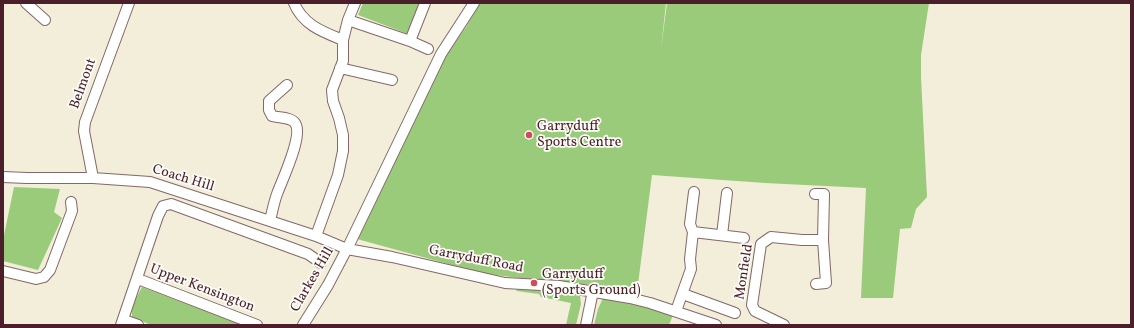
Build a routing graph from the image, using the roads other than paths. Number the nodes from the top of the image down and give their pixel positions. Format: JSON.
{"nodes":[{"id":1,"x":26,"y":3,"type":"edge"},
{"id":2,"x":129,"y":3,"type":"edge"},
{"id":3,"x":294,"y":3,"type":"edge"},
{"id":4,"x":355,"y":3,"type":"edge"},
{"id":5,"x":425,"y":3,"type":"edge"},
{"id":6,"x":474,"y":3,"type":"edge"},
{"id":7,"x":45,"y":20,"type":"dead end"},
{"id":8,"x":348,"y":20,"type":"junction"},
{"id":9,"x":343,"y":40,"type":"junction"},
{"id":10,"x":410,"y":41,"type":"junction"},
{"id":11,"x":428,"y":49,"type":"dead end"},
{"id":12,"x":340,"y":68,"type":"junction"},
{"id":13,"x":392,"y":80,"type":"dead end"},
{"id":14,"x":286,"y":85,"type":"dead end"},
{"id":15,"x":3,"y":177,"type":"edge"},
{"id":16,"x":93,"y":178,"type":"junction"},
{"id":17,"x":694,"y":192,"type":"dead end"},
{"id":18,"x":726,"y":193,"type":"dead end"},
{"id":19,"x":815,"y":194,"type":"dead end"},
{"id":20,"x":70,"y":202,"type":"dead end"},
{"id":21,"x":270,"y":221,"type":"junction"},
{"id":22,"x":693,"y":232,"type":"junction"},
{"id":23,"x":722,"y":235,"type":"junction"},
{"id":24,"x":316,"y":236,"type":"junction"},
{"id":25,"x":744,"y":238,"type":"dead end"},
{"id":26,"x":823,"y":240,"type":"junction"},
{"id":27,"x":347,"y":249,"type":"junction"},
{"id":28,"x":321,"y":263,"type":"dead end"},
{"id":29,"x":3,"y":271,"type":"edge"},
{"id":30,"x":138,"y":279,"type":"junction"},
{"id":31,"x":816,"y":284,"type":"dead end"},
{"id":32,"x":593,"y":291,"type":"junction"},
{"id":33,"x":683,"y":294,"type":"junction"},
{"id":34,"x":676,"y":311,"type":"junction"},
{"id":35,"x":735,"y":313,"type":"dead end"},
{"id":36,"x":122,"y":322,"type":"edge"},
{"id":37,"x":138,"y":325,"type":"edge"},
{"id":38,"x":257,"y":325,"type":"edge"},
{"id":39,"x":303,"y":325,"type":"edge"},
{"id":40,"x":586,"y":325,"type":"edge"},
{"id":41,"x":716,"y":325,"type":"edge"},
{"id":42,"x":784,"y":325,"type":"edge"}],
"edges":[{"from":1,"to":7,"type":"street"},
{"from":2,"to":16,"type":"street","name":"Belmont"},
{"from":3,"to":9,"type":"street"},
{"from":4,"to":8,"type":"street"},
{"from":5,"to":10,"type":"street"},
{"from":6,"to":27,"type":"street","name":"Clarkes Hill"},
{"from":8,"to":9,"type":"street"},
{"from":8,"to":10,"type":"street"},
{"from":9,"to":12,"type":"street"},
{"from":10,"to":11,"type":"street"},
{"from":12,"to":13,"type":"street"},
{"from":12,"to":24,"type":"street"},
{"from":14,"to":21,"type":"street"},
{"from":15,"to":16,"type":"street","name":"Coach Hill"},
{"from":16,"to":21,"type":"street","name":"Coach Hill"},
{"from":17,"to":22,"type":"street"},
{"from":18,"to":23,"type":"street"},
{"from":19,"to":26,"type":"street"},
{"from":20,"to":29,"type":"street"},
{"from":21,"to":24,"type":"street","name":"Coach Hill"},
{"from":22,"to":23,"type":"street"},
{"from":22,"to":33,"type":"street"},
{"from":23,"to":25,"type":"street"},
{"from":24,"to":27,"type":"street","name":"Coach Hill"},
{"from":26,"to":31,"type":"street"},
{"from":26,"to":42,"type":"street","name":"Monfield"},
{"from":27,"to":32,"type":"street","name":"Garryduff Road"},
{"from":27,"to":39,"type":"street","name":"Clarkes Hill"},
{"from":28,"to":30,"type":"street","name":"Upper Kensington"},
{"from":30,"to":36,"type":"street","name":"Upper Kensington"},
{"from":30,"to":38,"type":"street","name":"Upper Kensington"},
{"from":32,"to":34,"type":"street","name":"Garryduff Road"},
{"from":32,"to":40,"type":"street"},
{"from":33,"to":34,"type":"street"},
{"from":33,"to":35,"type":"street"},
{"from":34,"to":41,"type":"street","name":"Garryduff Road"},
{"from":36,"to":37,"type":"street","name":"Upper Kensington"}]}
